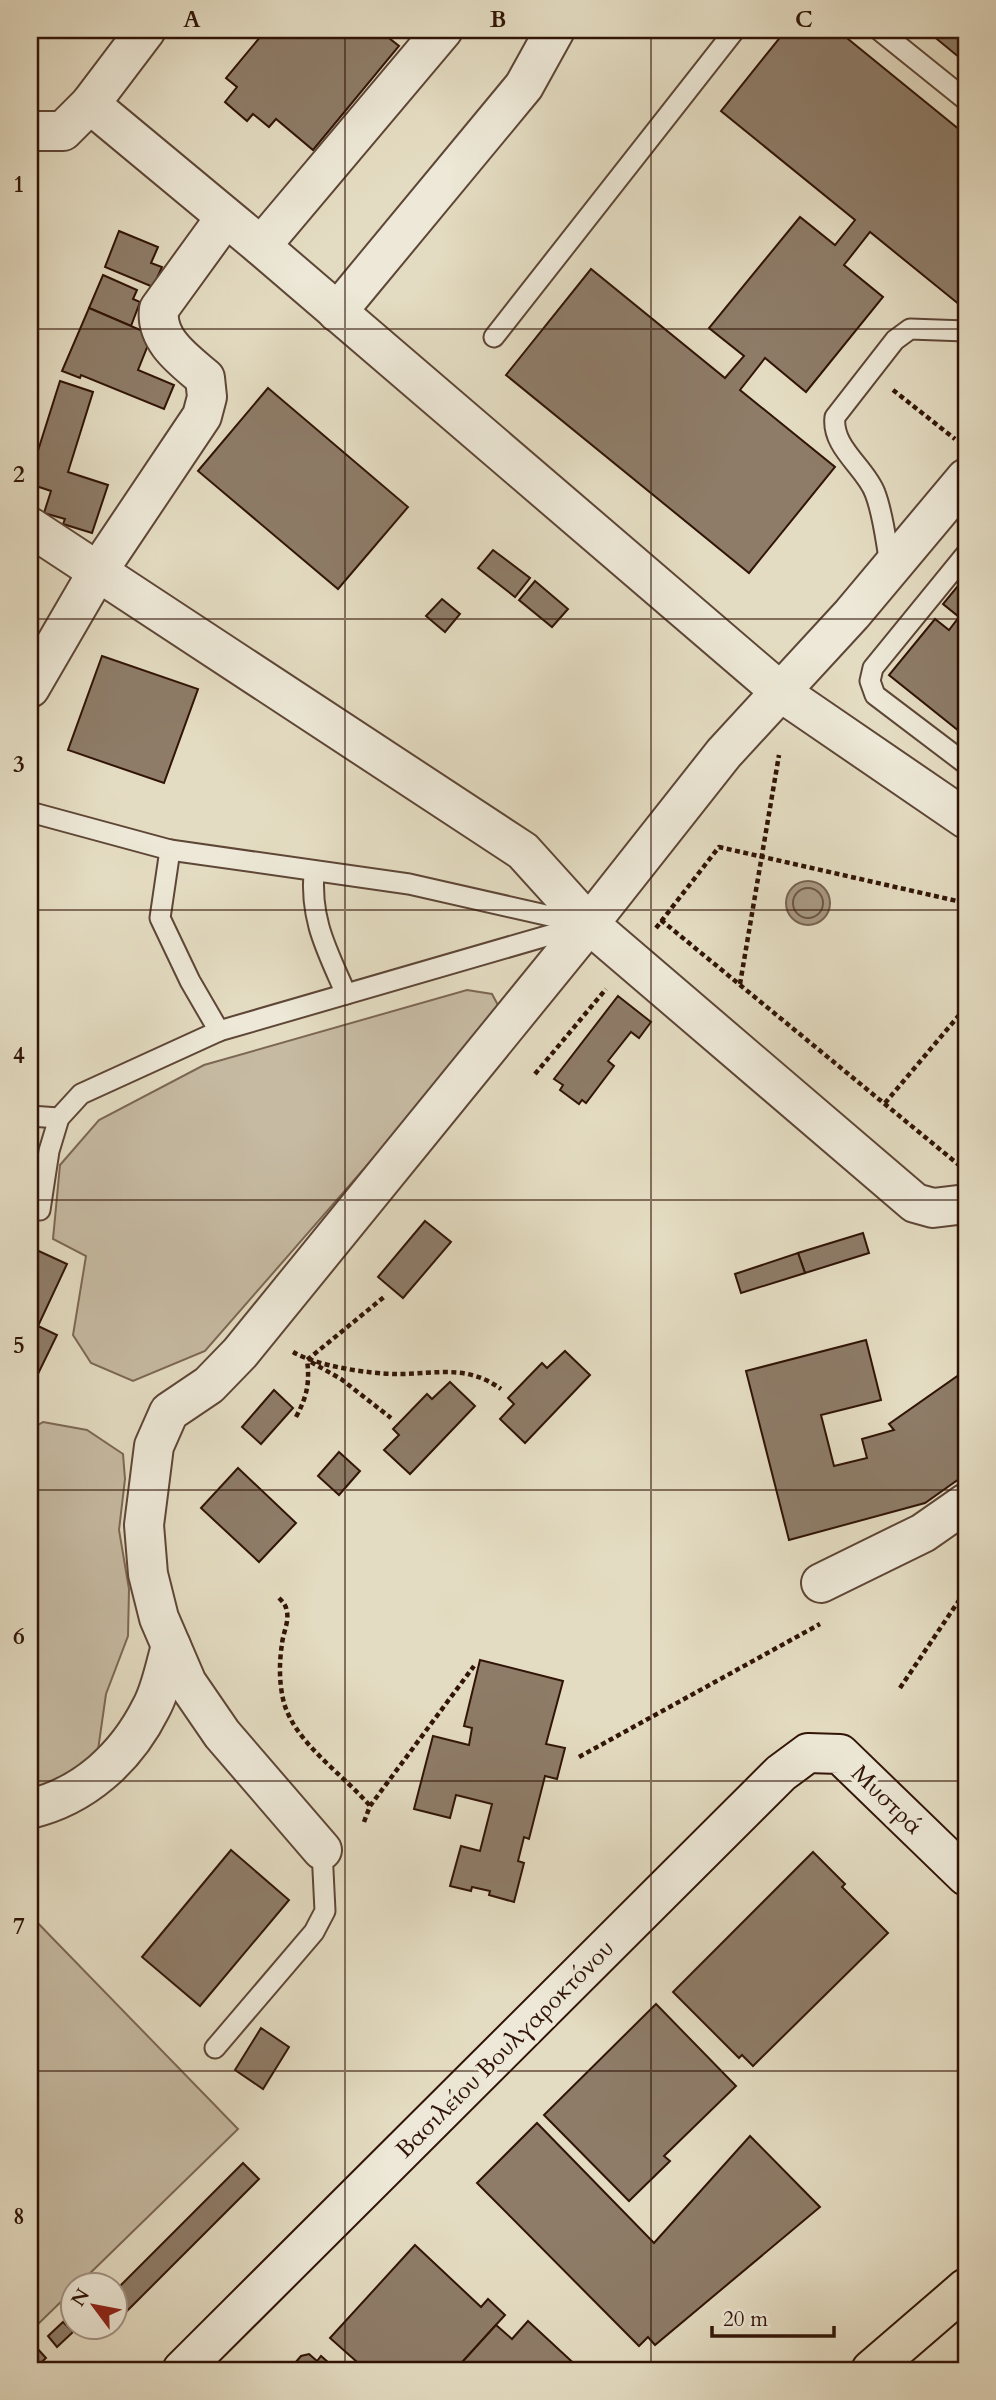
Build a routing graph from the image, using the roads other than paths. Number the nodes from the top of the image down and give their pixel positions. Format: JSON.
{"nodes":[{"id":1,"x":146,"y":30,"type":"edge"},
{"id":2,"x":443,"y":30,"type":"edge"},
{"id":3,"x":555,"y":30,"type":"edge"},
{"id":4,"x":735,"y":30,"type":"edge"},
{"id":5,"x":879,"y":30,"type":"edge"},
{"id":6,"x":966,"y":100,"type":"edge"},
{"id":7,"x":90,"y":104,"type":"junction"},
{"id":8,"x":30,"y":133,"type":"edge"},
{"id":9,"x":225,"y":218,"type":"junction"},
{"id":10,"x":261,"y":246,"type":"junction"},
{"id":11,"x":337,"y":312,"type":"junction"},
{"id":12,"x":966,"y":331,"type":"edge"},
{"id":13,"x":494,"y":337,"type":"dead end"},
{"id":14,"x":966,"y":478,"type":"edge"},
{"id":15,"x":30,"y":527,"type":"edge"},
{"id":16,"x":966,"y":554,"type":"edge"},
{"id":17,"x":891,"y":569,"type":"junction"},
{"id":18,"x":98,"y":571,"type":"junction"},
{"id":19,"x":30,"y":688,"type":"edge"},
{"id":20,"x":786,"y":695,"type":"junction"},
{"id":21,"x":966,"y":764,"type":"edge"},
{"id":22,"x":30,"y":812,"type":"edge"},
{"id":23,"x":966,"y":819,"type":"edge"},
{"id":24,"x":170,"y":850,"type":"junction"},
{"id":25,"x":314,"y":871,"type":"junction"},
{"id":26,"x":589,"y":924,"type":"junction"},
{"id":27,"x":346,"y":994,"type":"junction"},
{"id":28,"x":219,"y":1031,"type":"junction"},
{"id":29,"x":30,"y":1116,"type":"edge"},
{"id":30,"x":59,"y":1118,"type":"junction"},
{"id":31,"x":964,"y":1189,"type":"edge"},
{"id":32,"x":40,"y":1210,"type":"dead end"},
{"id":33,"x":966,"y":1503,"type":"edge"},
{"id":34,"x":821,"y":1583,"type":"road end"},
{"id":35,"x":171,"y":1646,"type":"junction"},
{"id":36,"x":840,"y":1754,"type":"joint"},
{"id":37,"x":30,"y":1809,"type":"edge"},
{"id":38,"x":322,"y":1850,"type":"joint"},
{"id":39,"x":966,"y":1877,"type":"edge"},
{"id":40,"x":215,"y":2048,"type":"dead end"},
{"id":41,"x":966,"y":2288,"type":"edge"},
{"id":42,"x":182,"y":2370,"type":"edge"},
{"id":43,"x":872,"y":2370,"type":"edge"}],
"edges":[{"from":1,"to":7,"type":"street"},
{"from":2,"to":10,"type":"street"},
{"from":3,"to":11,"type":"street"},
{"from":4,"to":13,"type":"lane"},
{"from":5,"to":6,"type":"lane"},
{"from":7,"to":8,"type":"street"},
{"from":7,"to":9,"type":"street"},
{"from":9,"to":10,"type":"street"},
{"from":9,"to":18,"type":"street"},
{"from":10,"to":11,"type":"street"},
{"from":11,"to":20,"type":"street"},
{"from":12,"to":17,"type":"lane"},
{"from":14,"to":17,"type":"street"},
{"from":15,"to":18,"type":"street"},
{"from":16,"to":21,"type":"lane"},
{"from":17,"to":20,"type":"street"},
{"from":18,"to":19,"type":"street"},
{"from":18,"to":26,"type":"street"},
{"from":20,"to":23,"type":"street"},
{"from":20,"to":26,"type":"street"},
{"from":22,"to":24,"type":"lane"},
{"from":24,"to":25,"type":"lane"},
{"from":24,"to":28,"type":"lane"},
{"from":25,"to":26,"type":"lane"},
{"from":25,"to":27,"type":"lane"},
{"from":26,"to":27,"type":"lane"},
{"from":26,"to":31,"type":"street"},
{"from":26,"to":35,"type":"street"},
{"from":27,"to":28,"type":"lane"},
{"from":28,"to":30,"type":"lane"},
{"from":29,"to":30,"type":"lane"},
{"from":30,"to":32,"type":"lane"},
{"from":33,"to":34,"type":"street"},
{"from":35,"to":37,"type":"street"},
{"from":35,"to":38,"type":"street"},
{"from":36,"to":39,"type":"street","name":"Μυστρά"},
{"from":36,"to":42,"type":"street","name":"Βασιλείου Βουλγαροκτόνου"},
{"from":38,"to":40,"type":"lane"},
{"from":41,"to":43,"type":"highway"}]}
